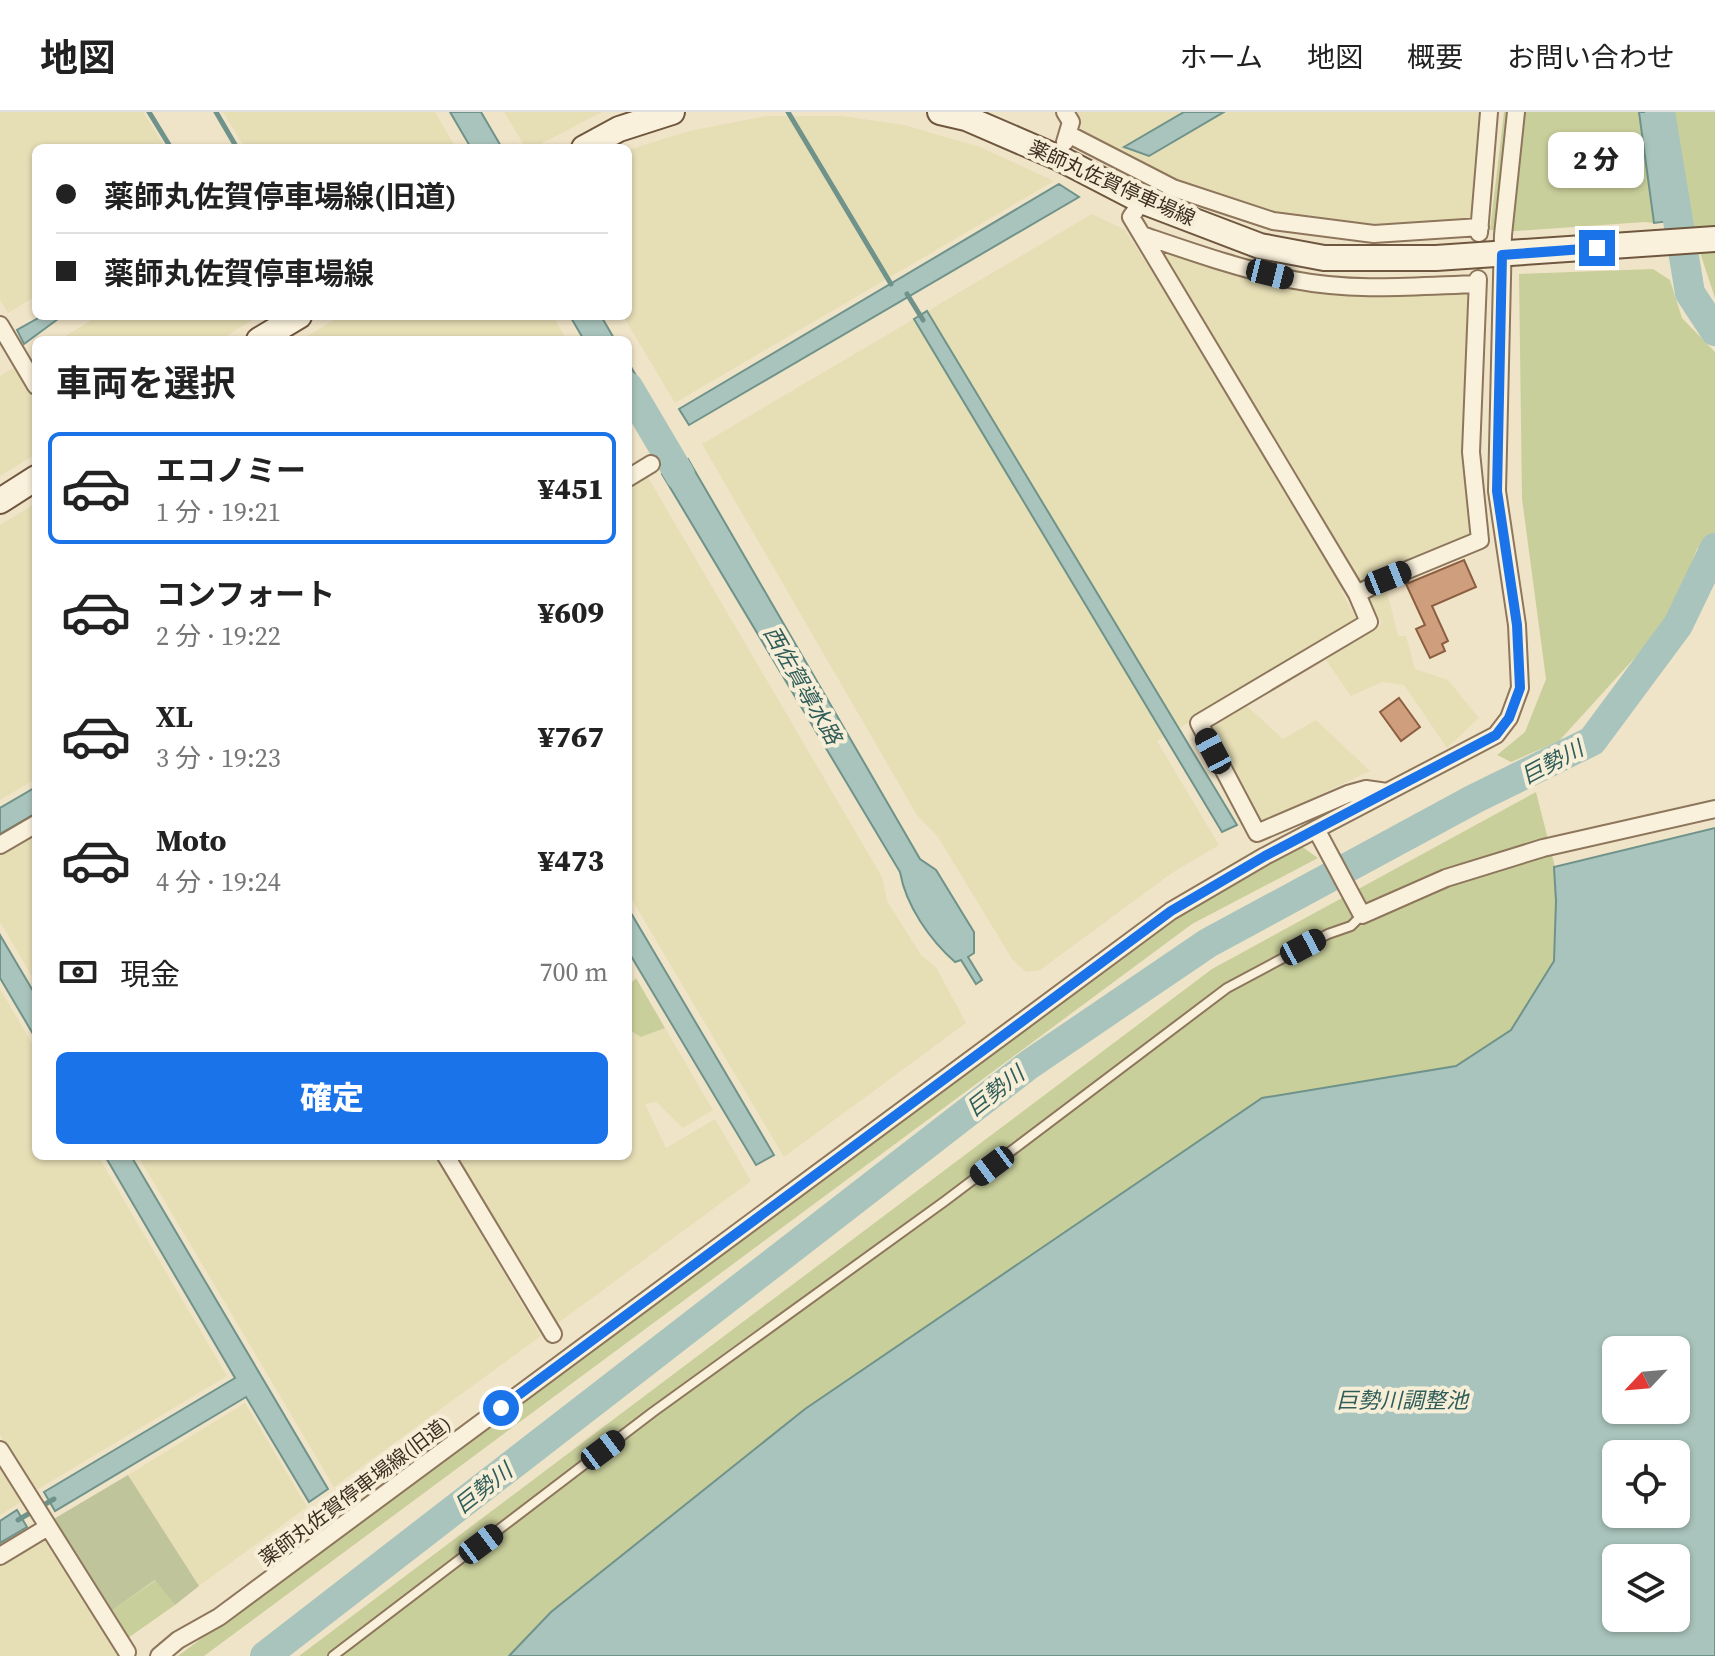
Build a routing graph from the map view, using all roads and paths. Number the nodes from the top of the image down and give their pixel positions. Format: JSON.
{"nodes":[{"id":1,"x":672,"y":112,"type":"edge"},
{"id":2,"x":940,"y":112,"type":"edge"},
{"id":3,"x":1065,"y":112,"type":"edge"},
{"id":4,"x":1489,"y":112,"type":"edge"},
{"id":5,"x":1516,"y":112,"type":"edge"},
{"id":6,"x":1068,"y":134,"type":"junction"},
{"id":7,"x":591,"y":144,"type":"edge"},
{"id":8,"x":1061,"y":159,"type":"junction"},
{"id":9,"x":1142,"y":201,"type":"junction"},
{"id":10,"x":1142,"y":235,"type":"junction"},
{"id":11,"x":1715,"y":239,"type":"edge"},
{"id":12,"x":1506,"y":254,"type":"junction"},
{"id":13,"x":292,"y":320,"type":"edge"},
{"id":14,"x":1,"y":328,"type":"edge"},
{"id":15,"x":266,"y":336,"type":"edge"},
{"id":16,"x":32,"y":379,"type":"edge"},
{"id":17,"x":651,"y":464,"type":"dead end"},
{"id":18,"x":632,"y":476,"type":"edge"},
{"id":19,"x":32,"y":481,"type":"edge"},
{"id":20,"x":0,"y":501,"type":"edge"},
{"id":21,"x":1357,"y":594,"type":"junction"},
{"id":22,"x":1389,"y":792,"type":"junction"},
{"id":23,"x":1715,"y":809,"type":"edge"},
{"id":24,"x":32,"y":826,"type":"edge"},
{"id":25,"x":1316,"y":829,"type":"junction"},
{"id":26,"x":0,"y":845,"type":"edge"},
{"id":27,"x":1362,"y":915,"type":"junction"},
{"id":28,"x":448,"y":1160,"type":"edge"},
{"id":29,"x":553,"y":1334,"type":"dead end"},
{"id":30,"x":0,"y":1450,"type":"edge"},
{"id":31,"x":48,"y":1527,"type":"junction"},
{"id":32,"x":0,"y":1556,"type":"edge"},
{"id":33,"x":127,"y":1652,"type":"dead end"},
{"id":34,"x":159,"y":1656,"type":"edge"},
{"id":35,"x":333,"y":1656,"type":"edge"}],
"edges":[{"from":1,"to":7,"type":"main road"},
{"from":2,"to":8,"type":"main road","name":"薬師丸佐賀停車場線"},
{"from":3,"to":6,"type":"street"},
{"from":4,"to":6,"type":"street"},
{"from":5,"to":12,"type":"street","name":"薬師丸佐賀停車場線(旧道)"},
{"from":6,"to":8,"type":"street"},
{"from":8,"to":9,"type":"main road","name":"薬師丸佐賀停車場線"},
{"from":9,"to":10,"type":"street"},
{"from":9,"to":12,"type":"main road","name":"薬師丸佐賀停車場線"},
{"from":10,"to":21,"type":"street"},
{"from":10,"to":21,"type":"street"},
{"from":11,"to":12,"type":"main road","name":"薬師丸佐賀停車場線"},
{"from":12,"to":22,"type":"street","name":"薬師丸佐賀停車場線(旧道)"},
{"from":13,"to":15,"type":"main road"},
{"from":14,"to":16,"type":"street"},
{"from":17,"to":18,"type":"street"},
{"from":19,"to":20,"type":"main road"},
{"from":21,"to":22,"type":"street"},
{"from":22,"to":25,"type":"street","name":"薬師丸佐賀停車場線(旧道)"},
{"from":23,"to":27,"type":"street"},
{"from":24,"to":26,"type":"street"},
{"from":25,"to":27,"type":"street"},
{"from":25,"to":34,"type":"street","name":"薬師丸佐賀停車場線(旧道)"},
{"from":27,"to":35,"type":"lane"},
{"from":28,"to":29,"type":"street"},
{"from":30,"to":31,"type":"street"},
{"from":31,"to":32,"type":"street"},
{"from":31,"to":33,"type":"street"}]}
